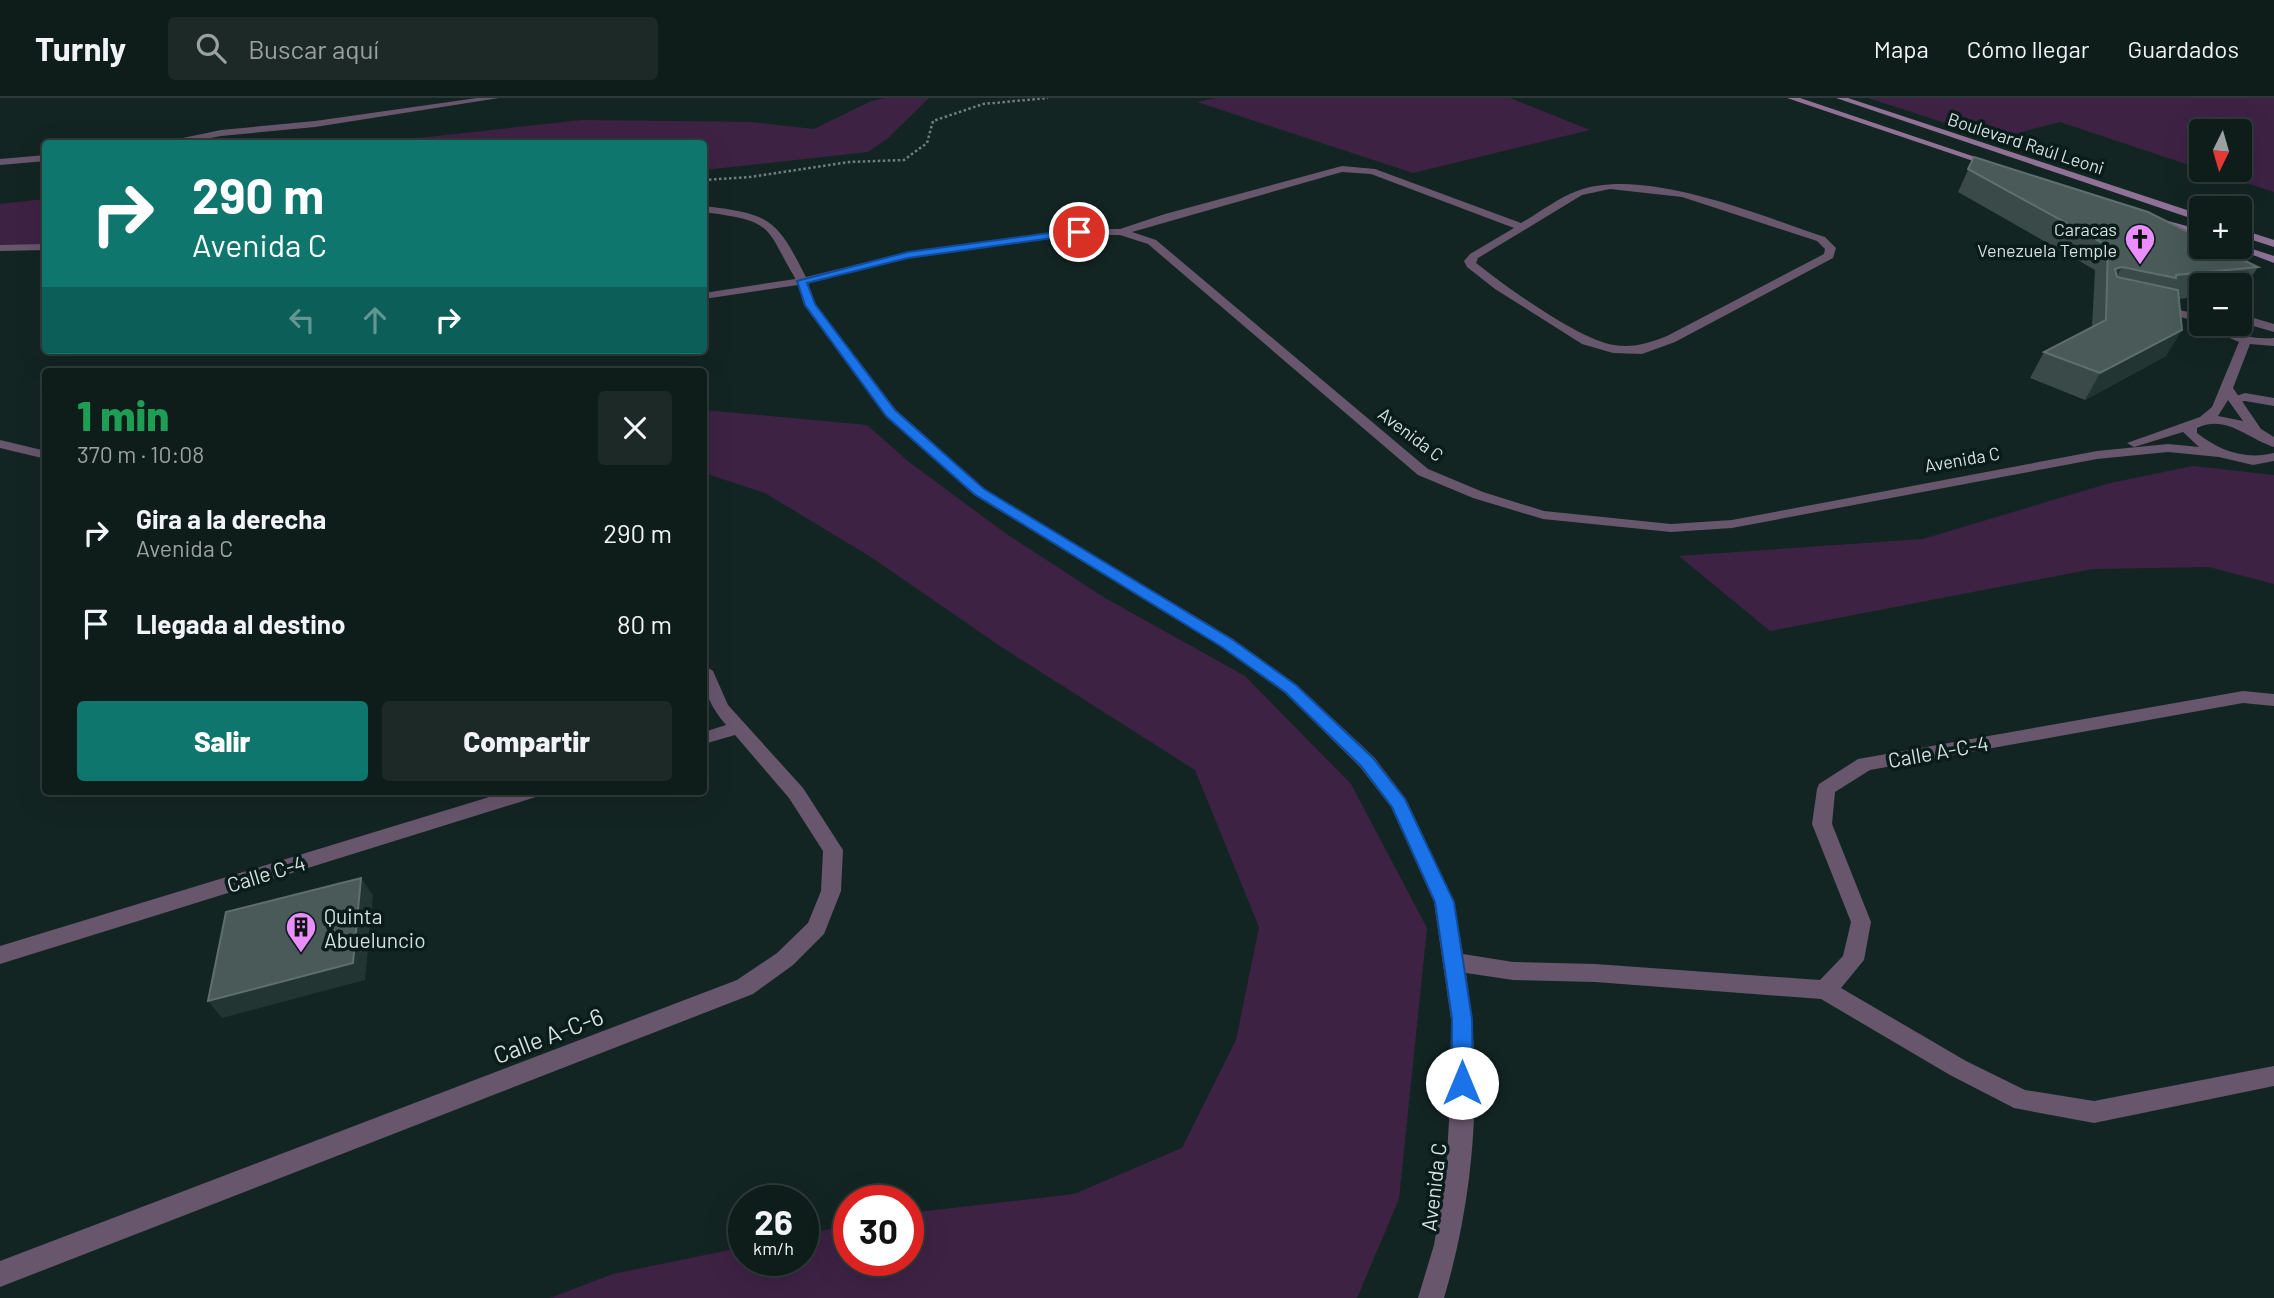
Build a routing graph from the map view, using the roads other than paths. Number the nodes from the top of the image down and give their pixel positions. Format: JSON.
{"nodes":[{"id":1,"x":495,"y":98,"type":"edge"},
{"id":2,"x":1791,"y":98,"type":"edge"},
{"id":3,"x":1840,"y":98,"type":"edge"},
{"id":4,"x":181,"y":140,"type":"edge"},
{"id":5,"x":42,"y":158,"type":"edge"},
{"id":6,"x":0,"y":162,"type":"edge"},
{"id":7,"x":2005,"y":168,"type":"edge"},
{"id":8,"x":707,"y":209,"type":"edge"},
{"id":9,"x":2141,"y":213,"type":"edge"},
{"id":10,"x":2189,"y":215,"type":"edge"},
{"id":11,"x":1522,"y":228,"type":"junction"},
{"id":12,"x":2189,"y":230,"type":"edge"},
{"id":13,"x":1121,"y":232,"type":"junction"},
{"id":14,"x":2252,"y":236,"type":"edge"},
{"id":15,"x":2274,"y":243,"type":"edge"},
{"id":16,"x":42,"y":247,"type":"edge"},
{"id":17,"x":0,"y":248,"type":"edge"},
{"id":18,"x":2252,"y":252,"type":"edge"},
{"id":19,"x":2274,"y":260,"type":"edge"},
{"id":20,"x":802,"y":281,"type":"junction"},
{"id":21,"x":707,"y":296,"type":"edge"},
{"id":22,"x":2148,"y":307,"type":"edge"},
{"id":23,"x":2189,"y":316,"type":"edge"},
{"id":24,"x":2252,"y":322,"type":"edge"},
{"id":25,"x":2274,"y":328,"type":"edge"},
{"id":26,"x":2237,"y":336,"type":"edge"},
{"id":27,"x":2246,"y":339,"type":"junction"},
{"id":28,"x":2274,"y":342,"type":"edge"},
{"id":29,"x":2230,"y":393,"type":"junction"},
{"id":30,"x":2272,"y":400,"type":"edge"},
{"id":31,"x":2197,"y":423,"type":"junction"},
{"id":32,"x":2257,"y":432,"type":"junction"},
{"id":33,"x":2274,"y":443,"type":"edge"},
{"id":34,"x":0,"y":444,"type":"edge"},
{"id":35,"x":2219,"y":453,"type":"junction"},
{"id":36,"x":42,"y":454,"type":"edge"},
{"id":37,"x":2097,"y":455,"type":"junction"},
{"id":38,"x":2270,"y":460,"type":"edge"},
{"id":39,"x":707,"y":678,"type":"edge"},
{"id":40,"x":2274,"y":700,"type":"edge"},
{"id":41,"x":740,"y":727,"type":"junction"},
{"id":42,"x":707,"y":737,"type":"edge"},
{"id":43,"x":519,"y":795,"type":"edge"},
{"id":44,"x":0,"y":955,"type":"edge"},
{"id":45,"x":1455,"y":962,"type":"junction"},
{"id":46,"x":1825,"y":990,"type":"junction"},
{"id":47,"x":2274,"y":1076,"type":"edge"},
{"id":48,"x":0,"y":1274,"type":"edge"},
{"id":49,"x":1431,"y":1298,"type":"edge"}],
"edges":[{"from":1,"to":4,"type":"street"},
{"from":2,"to":7,"type":"main road","name":"Boulevard Raúl Leoni"},
{"from":3,"to":10,"type":"main road","name":"Boulevard Raúl Leoni"},
{"from":5,"to":6,"type":"street"},
{"from":8,"to":20,"type":"street"},
{"from":9,"to":12,"type":"main road"},
{"from":11,"to":11,"type":"street"},
{"from":11,"to":13,"type":"street"},
{"from":13,"to":20,"type":"street","name":"Avenida C"},
{"from":13,"to":37,"type":"street","name":"Avenida C"},
{"from":14,"to":15,"type":"main road"},
{"from":16,"to":17,"type":"street"},
{"from":18,"to":19,"type":"main road"},
{"from":20,"to":21,"type":"street","name":"Avenida C"},
{"from":20,"to":45,"type":"street","name":"Avenida C"},
{"from":22,"to":23,"type":"street"},
{"from":24,"to":25,"type":"street"},
{"from":26,"to":27,"type":"street"},
{"from":27,"to":28,"type":"street"},
{"from":27,"to":29,"type":"street"},
{"from":29,"to":30,"type":"street"},
{"from":29,"to":31,"type":"street"},
{"from":29,"to":32,"type":"street","name":"Avenida C"},
{"from":31,"to":32,"type":"street","name":"Avenida C"},
{"from":31,"to":35,"type":"street","name":"Avenida C"},
{"from":31,"to":37,"type":"street","name":"Avenida C"},
{"from":32,"to":33,"type":"street","name":"Avenida C"},
{"from":34,"to":36,"type":"street"},
{"from":35,"to":37,"type":"street","name":"Avenida C"},
{"from":35,"to":38,"type":"street","name":"Avenida C"},
{"from":39,"to":41,"type":"street","name":"Calle A-C-6"},
{"from":40,"to":46,"type":"street","name":"Calle A-C-4"},
{"from":41,"to":42,"type":"street"},
{"from":41,"to":48,"type":"street","name":"Calle A-C-6"},
{"from":43,"to":44,"type":"street","name":"Calle C-4"},
{"from":45,"to":46,"type":"street"},
{"from":45,"to":49,"type":"street","name":"Avenida C"},
{"from":46,"to":47,"type":"street"}]}
